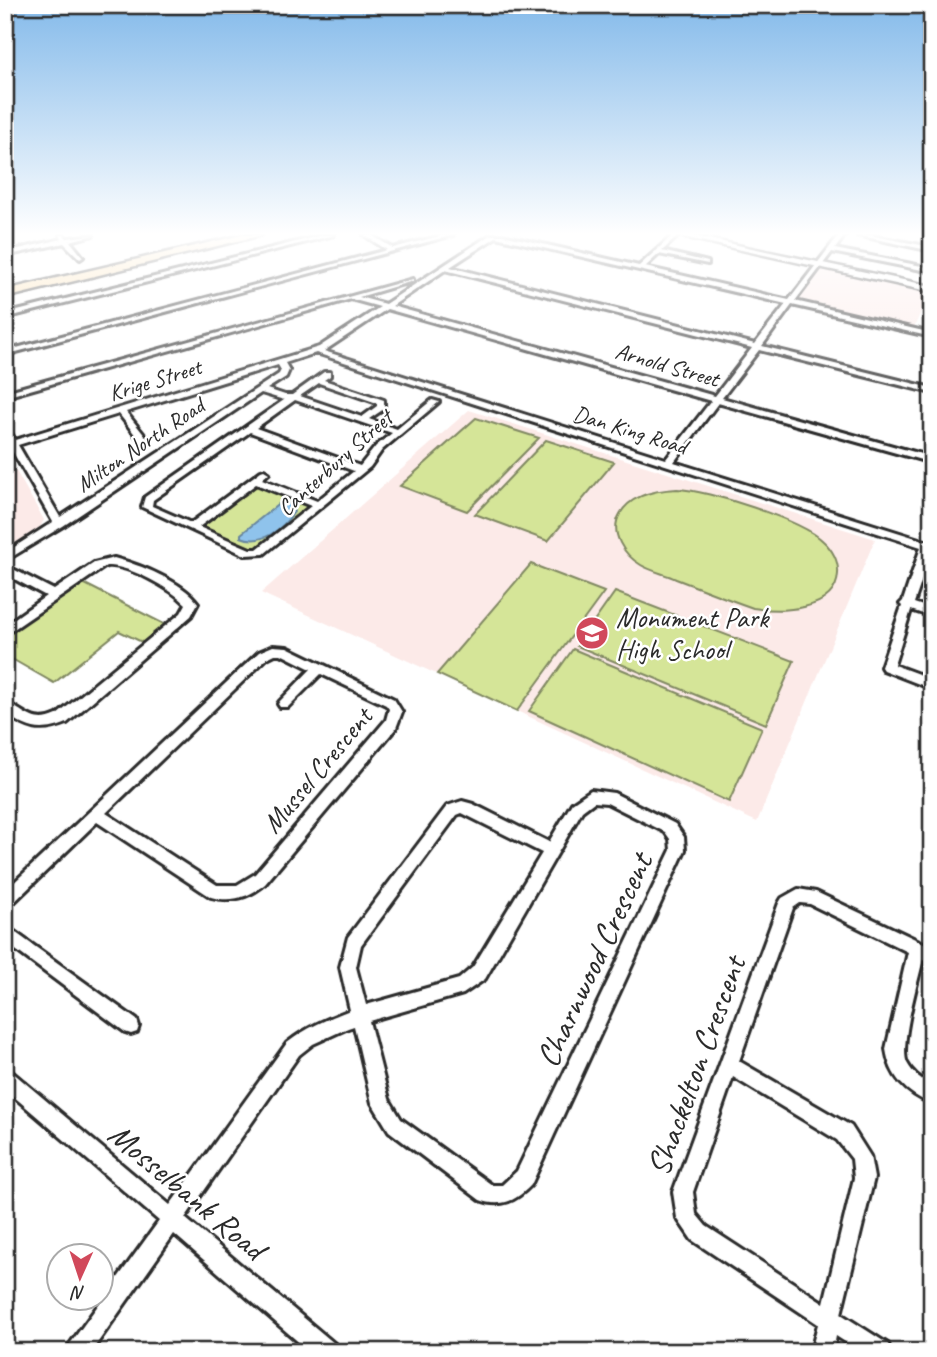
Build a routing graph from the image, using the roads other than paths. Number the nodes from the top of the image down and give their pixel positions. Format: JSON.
{"nodes":[{"id":1,"x":76,"y":298,"type":"edge"},
{"id":2,"x":210,"y":298,"type":"edge"},
{"id":3,"x":347,"y":298,"type":"edge"},
{"id":4,"x":357,"y":298,"type":"edge"},
{"id":5,"x":398,"y":298,"type":"edge"},
{"id":6,"x":564,"y":298,"type":"edge"},
{"id":7,"x":774,"y":298,"type":"edge"},
{"id":8,"x":793,"y":298,"type":"edge"},
{"id":9,"x":790,"y":302,"type":"junction"},
{"id":10,"x":386,"y":306,"type":"junction"},
{"id":11,"x":5,"y":316,"type":"edge"},
{"id":12,"x":932,"y":335,"type":"edge"},
{"id":13,"x":757,"y":347,"type":"junction"},
{"id":14,"x":316,"y":351,"type":"junction"},
{"id":15,"x":5,"y":353,"type":"edge"},
{"id":16,"x":280,"y":361,"type":"junction"},
{"id":17,"x":327,"y":373,"type":"dead end"},
{"id":18,"x":318,"y":380,"type":"junction"},
{"id":19,"x":270,"y":384,"type":"junction"},
{"id":20,"x":260,"y":390,"type":"junction"},
{"id":21,"x":932,"y":391,"type":"edge"},
{"id":22,"x":5,"y":395,"type":"edge"},
{"id":23,"x":294,"y":397,"type":"junction"},
{"id":24,"x":717,"y":399,"type":"junction"},
{"id":25,"x":435,"y":402,"type":"dead end"},
{"id":26,"x":120,"y":410,"type":"junction"},
{"id":27,"x":363,"y":420,"type":"junction"},
{"id":28,"x":249,"y":428,"type":"junction"},
{"id":29,"x":5,"y":430,"type":"edge"},
{"id":30,"x":398,"y":432,"type":"junction"},
{"id":31,"x":142,"y":439,"type":"dead end"},
{"id":32,"x":9,"y":444,"type":"edge"},
{"id":33,"x":932,"y":460,"type":"edge"},
{"id":34,"x":668,"y":463,"type":"junction"},
{"id":35,"x":361,"y":470,"type":"junction"},
{"id":36,"x":318,"y":505,"type":"junction"},
{"id":37,"x":59,"y":524,"type":"junction"},
{"id":38,"x":192,"y":527,"type":"junction"},
{"id":39,"x":929,"y":546,"type":"edge"},
{"id":40,"x":5,"y":558,"type":"edge"},
{"id":41,"x":5,"y":569,"type":"edge"},
{"id":42,"x":54,"y":595,"type":"junction"},
{"id":43,"x":906,"y":604,"type":"junction"},
{"id":44,"x":932,"y":613,"type":"edge"},
{"id":45,"x":5,"y":631,"type":"edge"},
{"id":46,"x":320,"y":667,"type":"junction"},
{"id":47,"x":932,"y":684,"type":"edge"},
{"id":48,"x":284,"y":704,"type":"dead end"},
{"id":49,"x":5,"y":707,"type":"edge"},
{"id":50,"x":96,"y":814,"type":"junction"},
{"id":51,"x":551,"y":850,"type":"junction"},
{"id":52,"x":5,"y":901,"type":"edge"},
{"id":53,"x":5,"y":932,"type":"edge"},
{"id":54,"x":924,"y":952,"type":"edge"},
{"id":55,"x":360,"y":1017,"type":"junction"},
{"id":56,"x":131,"y":1027,"type":"dead end"},
{"id":57,"x":730,"y":1065,"type":"junction"},
{"id":58,"x":5,"y":1077,"type":"edge"},
{"id":59,"x":932,"y":1095,"type":"edge"},
{"id":60,"x":171,"y":1219,"type":"junction"},
{"id":61,"x":830,"y":1319,"type":"junction"},
{"id":62,"x":79,"y":1352,"type":"edge"},
{"id":63,"x":327,"y":1352,"type":"edge"},
{"id":64,"x":822,"y":1352,"type":"edge"},
{"id":65,"x":880,"y":1352,"type":"edge"}],
"edges":[{"from":1,"to":11,"type":"street"},
{"from":2,"to":15,"type":"street"},
{"from":3,"to":22,"type":"street"},
{"from":4,"to":10,"type":"street","name":"Arnold Street"},
{"from":5,"to":10,"type":"street","name":"Krige Street"},
{"from":6,"to":13,"type":"street"},
{"from":7,"to":9,"type":"street"},
{"from":8,"to":9,"type":"street"},
{"from":9,"to":12,"type":"street"},
{"from":9,"to":13,"type":"street"},
{"from":10,"to":14,"type":"street","name":"Krige Street"},
{"from":10,"to":24,"type":"street","name":"Arnold Street"},
{"from":13,"to":21,"type":"street"},
{"from":13,"to":24,"type":"street"},
{"from":14,"to":16,"type":"street","name":"Krige Street"},
{"from":14,"to":34,"type":"street","name":"Dan King Road"},
{"from":16,"to":19,"type":"street"},
{"from":16,"to":26,"type":"street","name":"Krige Street"},
{"from":17,"to":18,"type":"street"},
{"from":18,"to":23,"type":"street"},
{"from":18,"to":27,"type":"street"},
{"from":19,"to":20,"type":"street","name":"Milton North Road"},
{"from":19,"to":23,"type":"street"},
{"from":20,"to":23,"type":"street"},
{"from":20,"to":37,"type":"street","name":"Milton North Road"},
{"from":23,"to":27,"type":"street"},
{"from":23,"to":28,"type":"street"},
{"from":24,"to":33,"type":"street","name":"Arnold Street"},
{"from":24,"to":34,"type":"street"},
{"from":25,"to":30,"type":"street","name":"Canterbury Street"},
{"from":26,"to":31,"type":"street"},
{"from":26,"to":32,"type":"street","name":"Krige Street"},
{"from":27,"to":30,"type":"street"},
{"from":28,"to":35,"type":"street"},
{"from":28,"to":38,"type":"street"},
{"from":29,"to":32,"type":"street"},
{"from":30,"to":35,"type":"street","name":"Canterbury Street"},
{"from":32,"to":37,"type":"street"},
{"from":34,"to":39,"type":"street","name":"Dan King Road"},
{"from":35,"to":36,"type":"street","name":"Canterbury Street"},
{"from":36,"to":38,"type":"street","name":"Canterbury Street"},
{"from":36,"to":38,"type":"street"},
{"from":37,"to":40,"type":"street","name":"Milton North Road"},
{"from":39,"to":43,"type":"street"},
{"from":41,"to":42,"type":"street"},
{"from":42,"to":45,"type":"street"},
{"from":42,"to":49,"type":"street"},
{"from":43,"to":44,"type":"street"},
{"from":43,"to":47,"type":"street"},
{"from":46,"to":48,"type":"street"},
{"from":46,"to":50,"type":"street","name":"Mussel Crescent"},
{"from":46,"to":50,"type":"street","name":"Mussel Crescent"},
{"from":50,"to":52,"type":"street","name":"Mussel Crescent"},
{"from":51,"to":55,"type":"street","name":"Charnwood Crescent"},
{"from":51,"to":55,"type":"street"},
{"from":51,"to":55,"type":"street","name":"Charnwood Crescent"},
{"from":53,"to":56,"type":"street"},
{"from":54,"to":57,"type":"street","name":"Shackelton Crescent"},
{"from":54,"to":59,"type":"street"},
{"from":55,"to":60,"type":"street"},
{"from":57,"to":61,"type":"street"},
{"from":57,"to":61,"type":"street","name":"Shackelton Crescent"},
{"from":58,"to":60,"type":"street","name":"Mosselbank Road"},
{"from":60,"to":62,"type":"street"},
{"from":60,"to":63,"type":"street","name":"Mosselbank Road"},
{"from":61,"to":64,"type":"street"},
{"from":61,"to":65,"type":"street","name":"Shackelton Crescent"}]}
